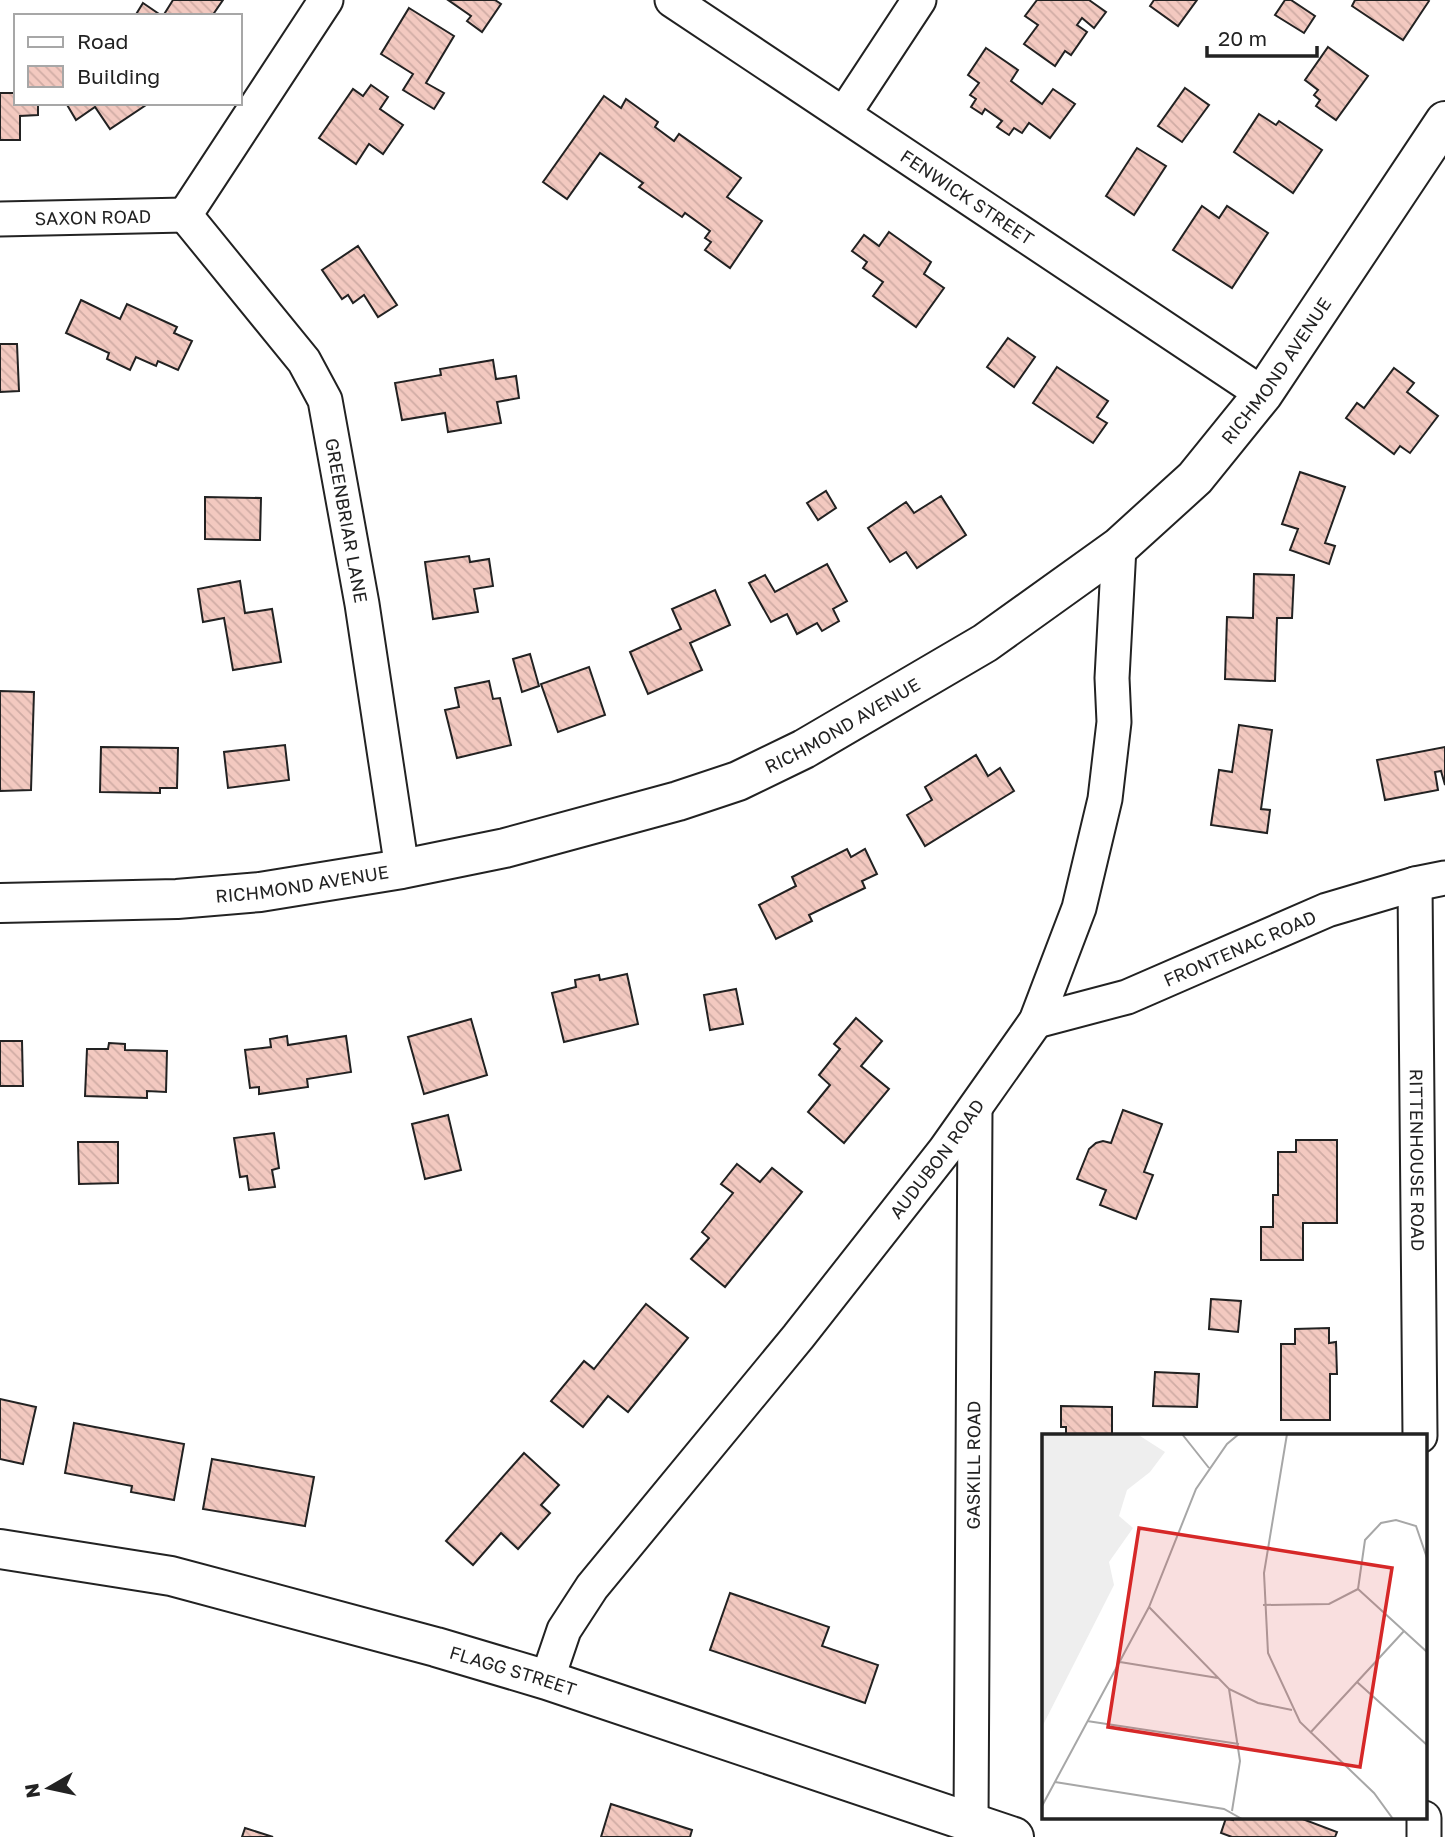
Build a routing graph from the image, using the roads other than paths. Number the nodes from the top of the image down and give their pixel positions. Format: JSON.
{"nodes":[{"id":1,"x":326,"y":0,"type":"edge"},
{"id":2,"x":672,"y":0,"type":"edge"},
{"id":3,"x":919,"y":0,"type":"edge"},
{"id":4,"x":844,"y":114,"type":"junction"},
{"id":5,"x":1445,"y":121,"type":"edge"},
{"id":6,"x":185,"y":215,"type":"junction"},
{"id":7,"x":0,"y":219,"type":"edge"},
{"id":8,"x":1263,"y":394,"type":"junction"},
{"id":9,"x":1119,"y":547,"type":"junction"},
{"id":10,"x":402,"y":869,"type":"junction"},
{"id":11,"x":1430,"y":881,"type":"edge"},
{"id":12,"x":0,"y":903,"type":"edge"},
{"id":13,"x":1036,"y":1021,"type":"junction"},
{"id":14,"x":975,"y":1110,"type":"junction"},
{"id":15,"x":1420,"y":1434,"type":"edge"},
{"id":16,"x":0,"y":1549,"type":"edge"},
{"id":17,"x":547,"y":1680,"type":"junction"},
{"id":18,"x":971,"y":1822,"type":"junction"},
{"id":19,"x":1014,"y":1837,"type":"edge"}],
"edges":[{"from":1,"to":6,"type":"street"},
{"from":2,"to":4,"type":"street","name":"FENWICK STREET"},
{"from":3,"to":4,"type":"street"},
{"from":4,"to":8,"type":"street","name":"FENWICK STREET"},
{"from":5,"to":8,"type":"street","name":"RICHMOND AVENUE"},
{"from":6,"to":7,"type":"street","name":"SAXON ROAD"},
{"from":6,"to":10,"type":"street","name":"GREENBRIAR LANE"},
{"from":8,"to":9,"type":"street","name":"RICHMOND AVENUE"},
{"from":9,"to":10,"type":"street","name":"RICHMOND AVENUE"},
{"from":9,"to":13,"type":"street","name":"AUDUBON ROAD"},
{"from":10,"to":12,"type":"street","name":"RICHMOND AVENUE"},
{"from":11,"to":13,"type":"street","name":"FRONTENAC ROAD"},
{"from":11,"to":15,"type":"street","name":"RITTENHOUSE ROAD"},
{"from":13,"to":14,"type":"street","name":"AUDUBON ROAD"},
{"from":14,"to":17,"type":"street","name":"AUDUBON ROAD"},
{"from":14,"to":18,"type":"street","name":"GASKILL ROAD"},
{"from":16,"to":17,"type":"street","name":"FLAGG STREET"},
{"from":17,"to":18,"type":"street","name":"FLAGG STREET"},
{"from":18,"to":19,"type":"street","name":"FLAGG STREET"}]}
